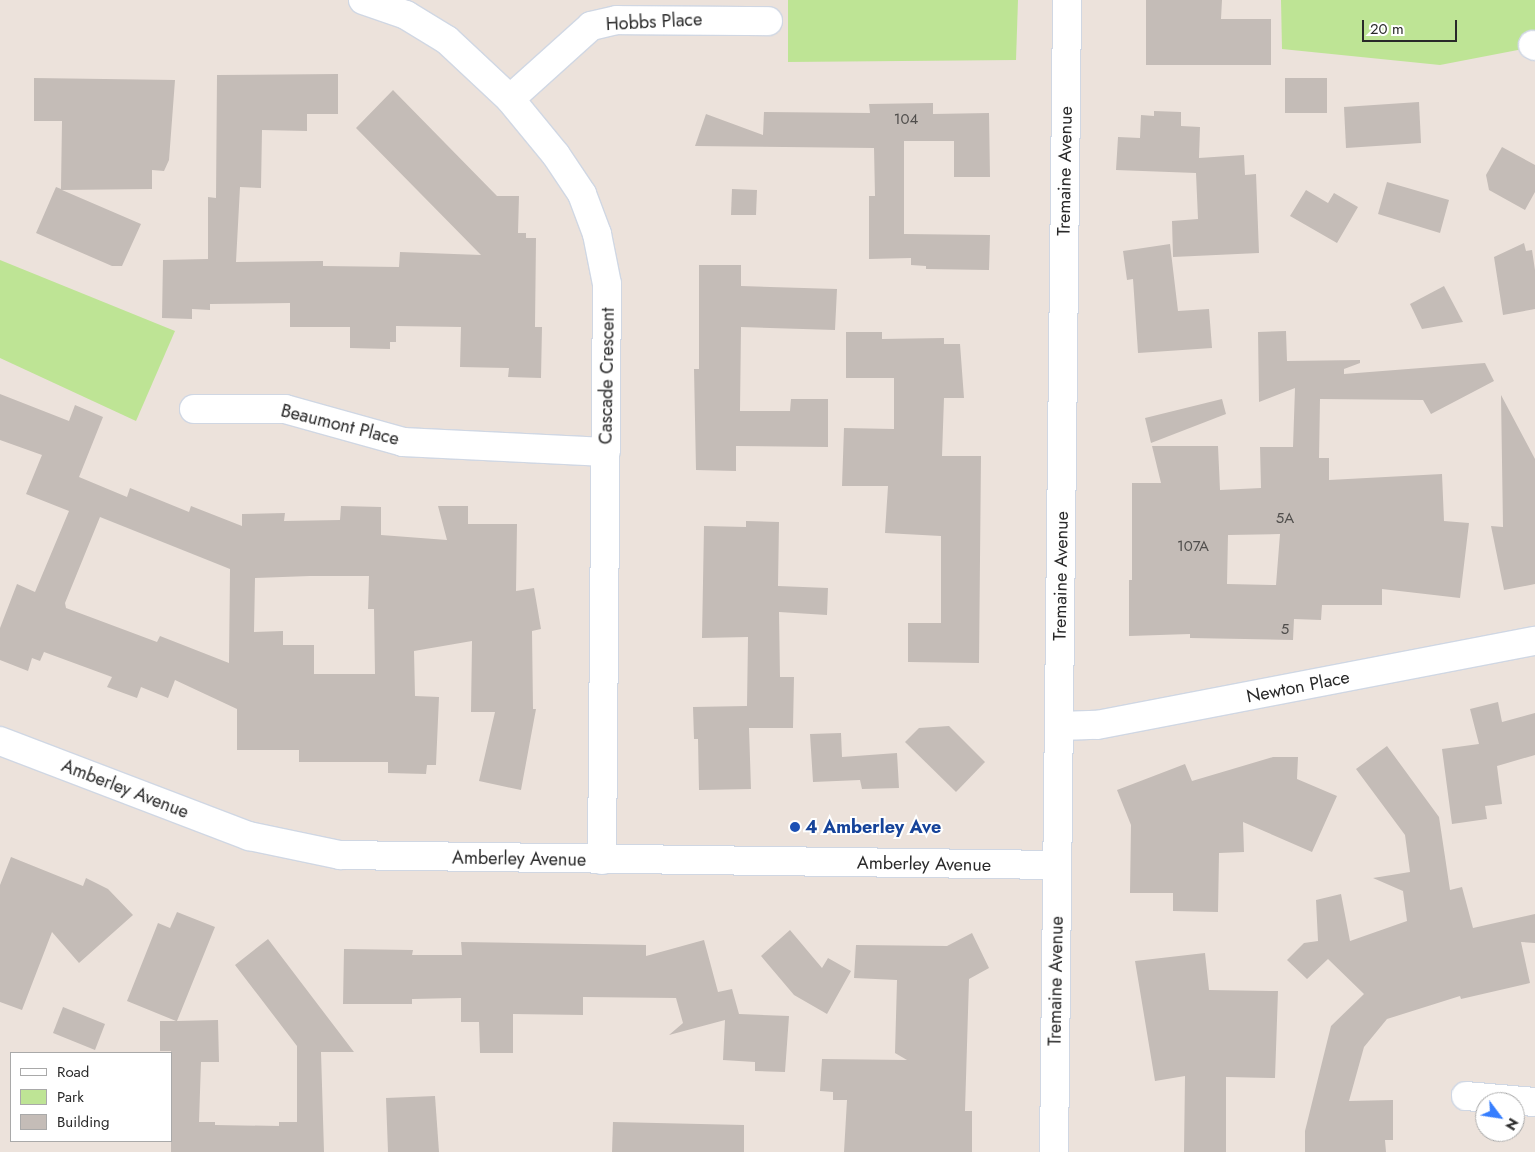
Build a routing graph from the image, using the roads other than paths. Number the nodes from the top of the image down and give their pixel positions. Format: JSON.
{"nodes":[{"id":1,"x":363,"y":0,"type":"edge"},
{"id":2,"x":1067,"y":0,"type":"edge"},
{"id":3,"x":768,"y":21,"type":"dead end"},
{"id":4,"x":510,"y":99,"type":"junction"},
{"id":5,"x":194,"y":409,"type":"dead end"},
{"id":6,"x":606,"y":452,"type":"junction"},
{"id":7,"x":1535,"y":641,"type":"edge"},
{"id":8,"x":1060,"y":726,"type":"junction"},
{"id":9,"x":0,"y":741,"type":"edge"},
{"id":10,"x":602,"y":860,"type":"junction"},
{"id":11,"x":1057,"y":865,"type":"junction"},
{"id":12,"x":1466,"y":1096,"type":"dead end"},
{"id":13,"x":1535,"y":1102,"type":"edge"},
{"id":14,"x":1054,"y":1152,"type":"edge"}],
"edges":[{"from":1,"to":4,"type":"street","name":"Cascade Crescent"},
{"from":2,"to":8,"type":"street","name":"Tremaine Avenue"},
{"from":3,"to":4,"type":"street","name":"Hobbs Place"},
{"from":4,"to":6,"type":"street","name":"Cascade Crescent"},
{"from":5,"to":6,"type":"street","name":"Beaumont Place"},
{"from":6,"to":10,"type":"street","name":"Cascade Crescent"},
{"from":7,"to":8,"type":"street","name":"Newton Place"},
{"from":8,"to":11,"type":"street","name":"Tremaine Avenue"},
{"from":9,"to":10,"type":"street","name":"Amberley Avenue"},
{"from":10,"to":11,"type":"street","name":"Amberley Avenue"},
{"from":11,"to":14,"type":"street","name":"Tremaine Avenue"},
{"from":12,"to":13,"type":"street"}]}
